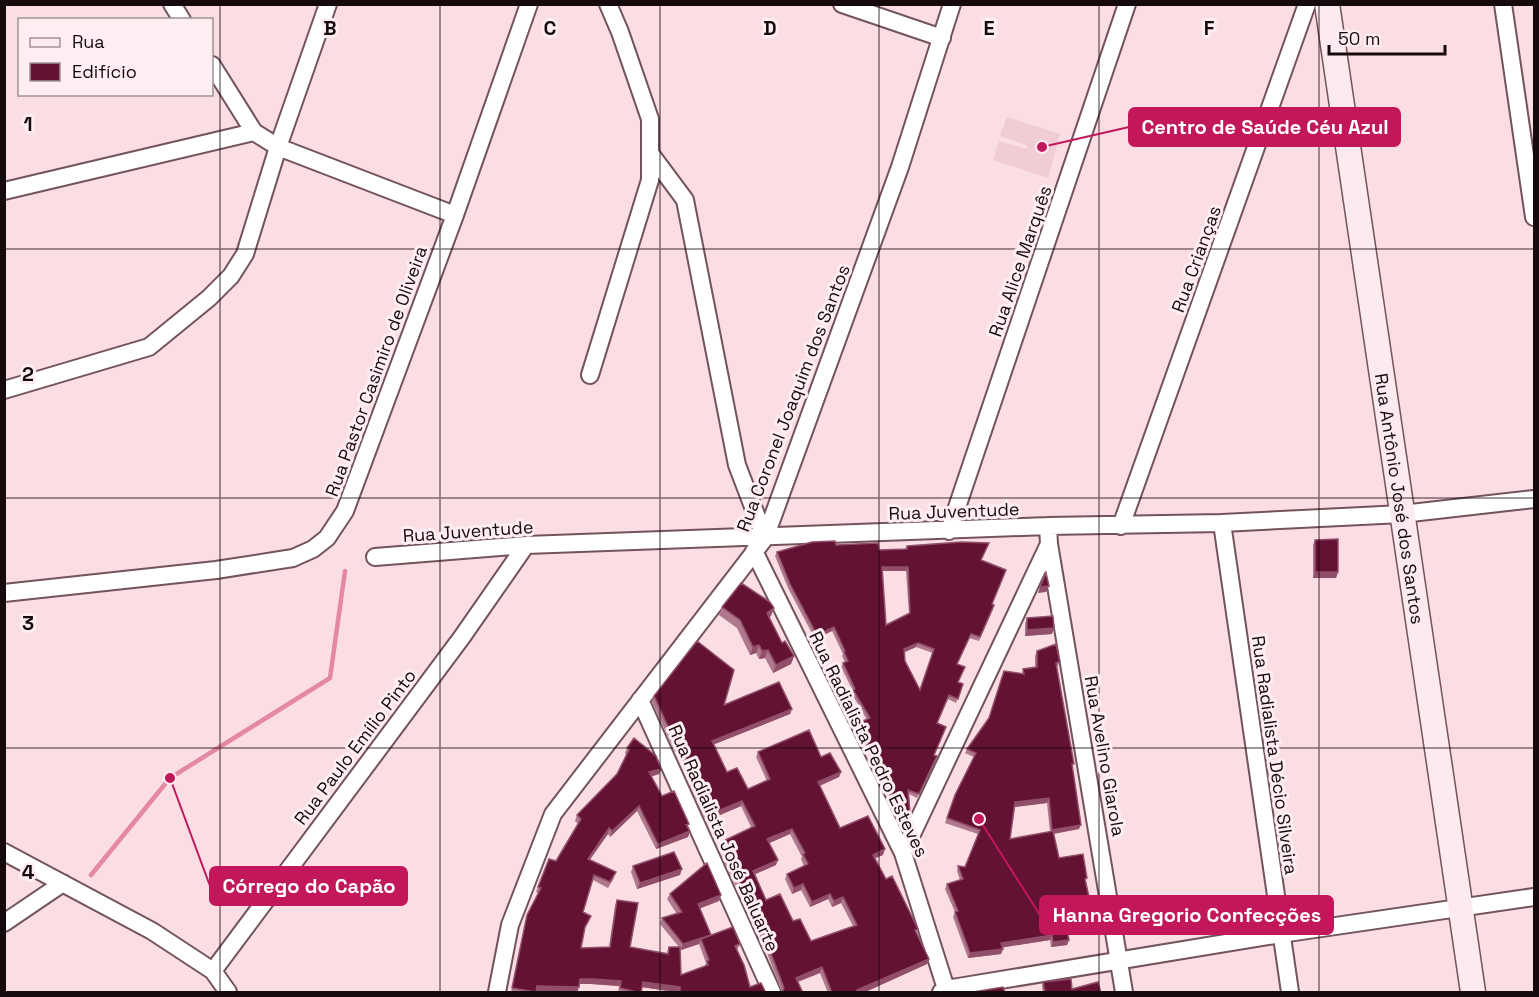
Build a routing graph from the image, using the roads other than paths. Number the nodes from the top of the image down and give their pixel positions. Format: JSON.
{"nodes":[{"id":1,"x":172,"y":4,"type":"edge"},
{"id":2,"x":328,"y":4,"type":"edge"},
{"id":3,"x":529,"y":4,"type":"edge"},
{"id":4,"x":608,"y":4,"type":"edge"},
{"id":5,"x":842,"y":4,"type":"edge"},
{"id":6,"x":952,"y":4,"type":"edge"},
{"id":7,"x":1127,"y":4,"type":"edge"},
{"id":8,"x":1306,"y":4,"type":"edge"},
{"id":9,"x":1327,"y":4,"type":"edge"},
{"id":10,"x":1503,"y":4,"type":"edge"},
{"id":11,"x":181,"y":18,"type":"edge"},
{"id":12,"x":942,"y":38,"type":"junction"},
{"id":13,"x":213,"y":67,"type":"edge"},
{"id":14,"x":254,"y":132,"type":"junction"},
{"id":15,"x":278,"y":147,"type":"junction"},
{"id":16,"x":650,"y":153,"type":"junction"},
{"id":17,"x":4,"y":191,"type":"edge"},
{"id":18,"x":455,"y":215,"type":"junction"},
{"id":19,"x":1534,"y":217,"type":"edge"},
{"id":20,"x":590,"y":375,"type":"dead end"},
{"id":21,"x":4,"y":390,"type":"edge"},
{"id":22,"x":1534,"y":499,"type":"edge"},
{"id":23,"x":1402,"y":514,"type":"junction"},
{"id":24,"x":1222,"y":523,"type":"junction"},
{"id":25,"x":1048,"y":526,"type":"junction"},
{"id":26,"x":1121,"y":526,"type":"junction"},
{"id":27,"x":949,"y":531,"type":"junction"},
{"id":28,"x":759,"y":544,"type":"junction"},
{"id":29,"x":1049,"y":544,"type":"junction"},
{"id":30,"x":526,"y":545,"type":"junction"},
{"id":31,"x":375,"y":557,"type":"dead end"},
{"id":32,"x":4,"y":593,"type":"edge"},
{"id":33,"x":640,"y":700,"type":"junction"},
{"id":34,"x":4,"y":852,"type":"edge"},
{"id":35,"x":903,"y":853,"type":"junction"},
{"id":36,"x":63,"y":883,"type":"junction"},
{"id":37,"x":1534,"y":897,"type":"edge"},
{"id":38,"x":1460,"y":908,"type":"junction"},
{"id":39,"x":4,"y":923,"type":"edge"},
{"id":40,"x":1281,"y":934,"type":"junction"},
{"id":41,"x":1119,"y":962,"type":"junction"},
{"id":42,"x":213,"y":971,"type":"junction"},
{"id":43,"x":945,"y":991,"type":"edge"},
{"id":44,"x":228,"y":993,"type":"edge"},
{"id":45,"x":497,"y":993,"type":"edge"},
{"id":46,"x":772,"y":993,"type":"edge"},
{"id":47,"x":1124,"y":993,"type":"edge"},
{"id":48,"x":1290,"y":993,"type":"edge"},
{"id":49,"x":1473,"y":993,"type":"edge"}],
"edges":[{"from":1,"to":11,"type":"street"},
{"from":2,"to":15,"type":"street"},
{"from":3,"to":18,"type":"street","name":"Rua Pastor Casimiro de Oliveira"},
{"from":4,"to":16,"type":"street"},
{"from":5,"to":12,"type":"street"},
{"from":6,"to":12,"type":"street","name":"Rua Coronel Joaquim dos Santos"},
{"from":7,"to":27,"type":"street","name":"Rua Alice Marquês"},
{"from":8,"to":26,"type":"street","name":"Rua Crianças"},
{"from":9,"to":23,"type":"street","name":"Rua Antônio José dos Santos"},
{"from":10,"to":19,"type":"street"},
{"from":12,"to":28,"type":"street","name":"Rua Coronel Joaquim dos Santos"},
{"from":13,"to":14,"type":"street"},
{"from":14,"to":15,"type":"street"},
{"from":14,"to":17,"type":"street"},
{"from":15,"to":18,"type":"street"},
{"from":15,"to":21,"type":"street"},
{"from":16,"to":20,"type":"street"},
{"from":16,"to":28,"type":"street"},
{"from":18,"to":32,"type":"street","name":"Rua Pastor Casimiro de Oliveira"},
{"from":22,"to":23,"type":"street","name":"Rua Juventude"},
{"from":23,"to":24,"type":"street","name":"Rua Juventude"},
{"from":23,"to":38,"type":"street","name":"Rua Antônio José dos Santos"},
{"from":24,"to":26,"type":"street","name":"Rua Juventude"},
{"from":24,"to":40,"type":"street","name":"Rua Radialista Décio Silveira"},
{"from":25,"to":26,"type":"street","name":"Rua Juventude"},
{"from":25,"to":27,"type":"street","name":"Rua Juventude"},
{"from":25,"to":29,"type":"street","name":"Rua Avelino Giarola"},
{"from":27,"to":28,"type":"street","name":"Rua Juventude"},
{"from":28,"to":30,"type":"street","name":"Rua Juventude"},
{"from":28,"to":33,"type":"street","name":"Rua Coronel Joaquim dos Santos"},
{"from":28,"to":35,"type":"street","name":"Rua Radialista Pedro Esteves"},
{"from":29,"to":35,"type":"street"},
{"from":29,"to":41,"type":"street","name":"Rua Avelino Giarola"},
{"from":30,"to":31,"type":"street","name":"Rua Juventude"},
{"from":30,"to":42,"type":"street","name":"Rua Paulo Emílio Pinto"},
{"from":33,"to":45,"type":"street","name":"Rua Coronel Joaquim dos Santos"},
{"from":33,"to":46,"type":"street","name":"Rua Radialista José Baluarte"},
{"from":34,"to":36,"type":"street"},
{"from":35,"to":43,"type":"street","name":"Rua Radialista Pedro Esteves"},
{"from":36,"to":39,"type":"street"},
{"from":36,"to":42,"type":"street"},
{"from":37,"to":38,"type":"street"},
{"from":38,"to":40,"type":"street"},
{"from":38,"to":49,"type":"street","name":"Rua Antônio José dos Santos"},
{"from":40,"to":41,"type":"street"},
{"from":40,"to":48,"type":"street","name":"Rua Radialista Décio Silveira"},
{"from":41,"to":43,"type":"street"},
{"from":41,"to":47,"type":"street","name":"Rua Avelino Giarola"},
{"from":42,"to":44,"type":"street"}]}
